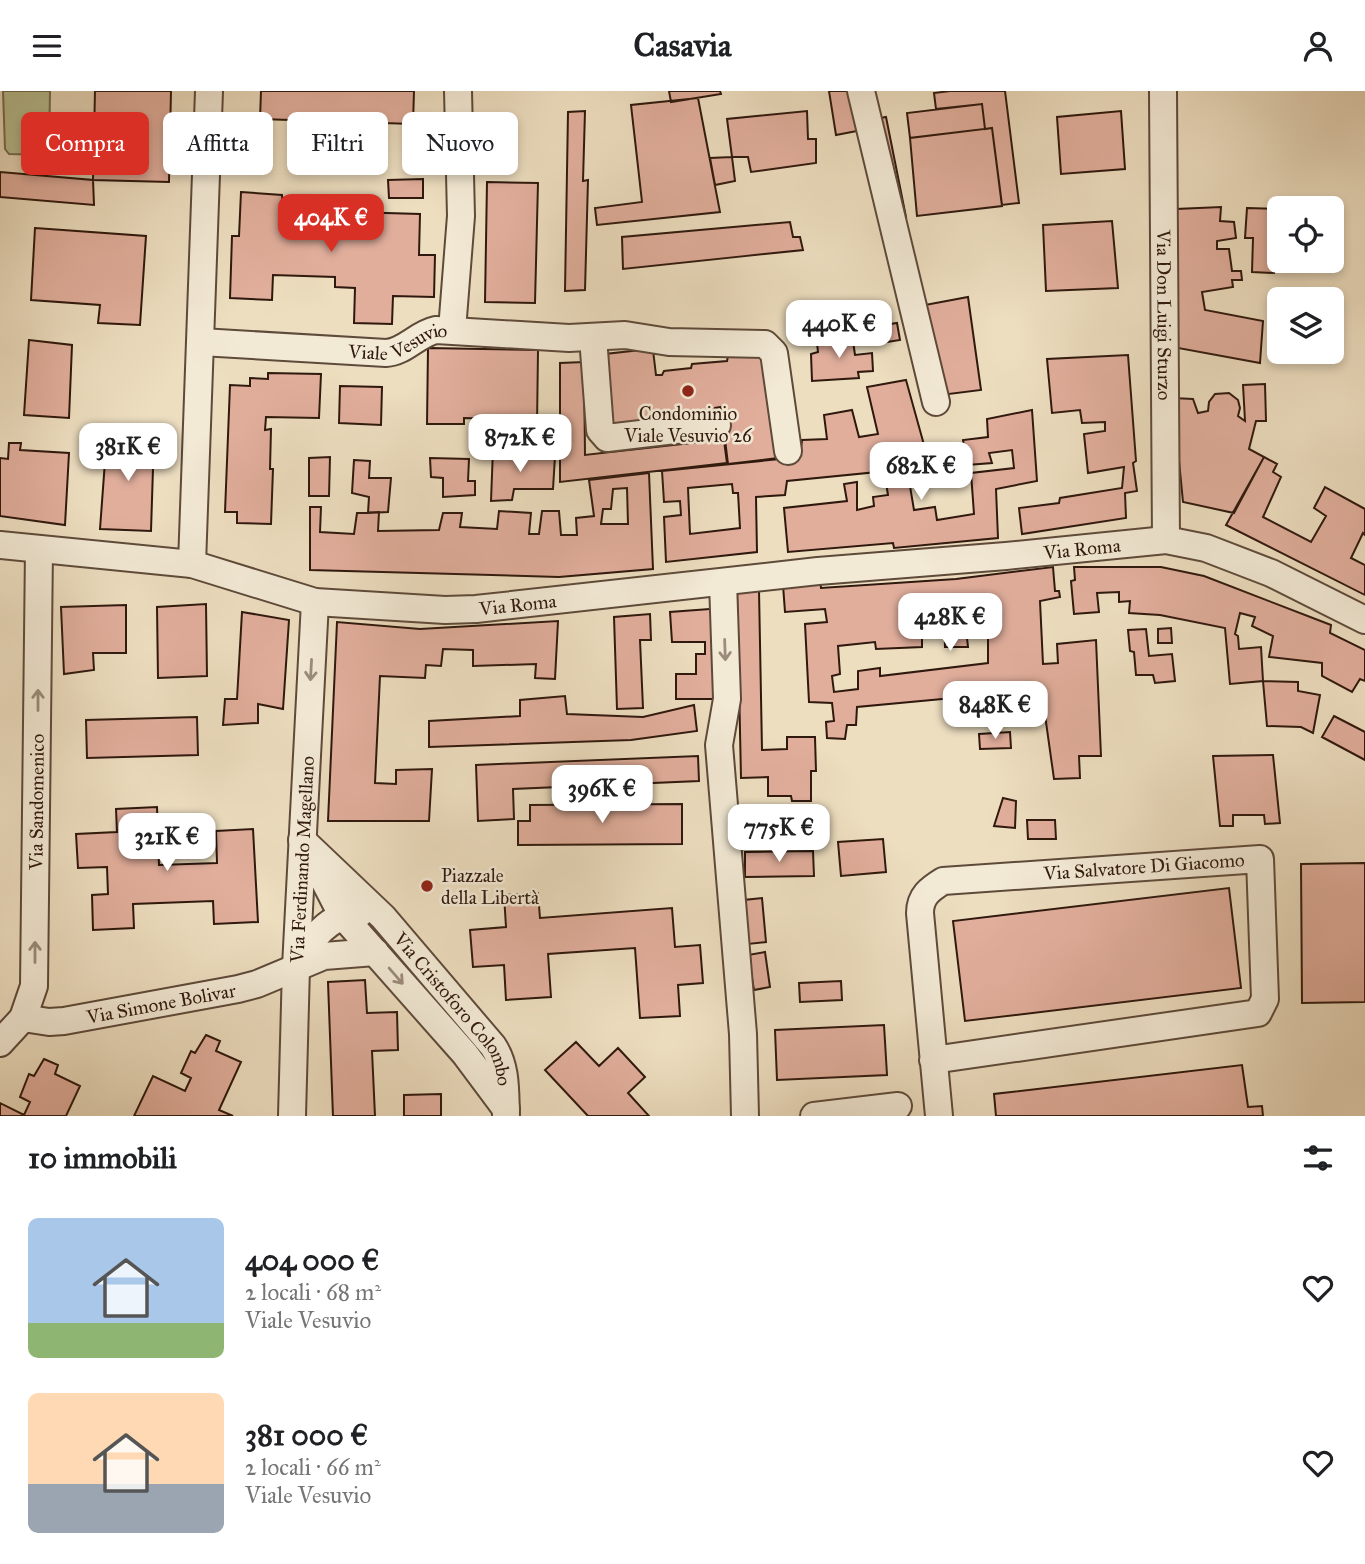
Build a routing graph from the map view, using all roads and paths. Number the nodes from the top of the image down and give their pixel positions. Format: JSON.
{"nodes":[{"id":1,"x":209,"y":91,"type":"edge"},
{"id":2,"x":458,"y":91,"type":"edge"},
{"id":3,"x":861,"y":91,"type":"edge"},
{"id":4,"x":1163,"y":91,"type":"edge"},
{"id":5,"x":452,"y":330,"type":"junction"},
{"id":6,"x":593,"y":337,"type":"junction"},
{"id":7,"x":201,"y":342,"type":"junction"},
{"id":8,"x":936,"y":402,"type":"dead end"},
{"id":9,"x":717,"y":425,"type":"dead end"},
{"id":10,"x":788,"y":450,"type":"dead end"},
{"id":11,"x":1166,"y":540,"type":"junction"},
{"id":12,"x":0,"y":545,"type":"edge"},
{"id":13,"x":39,"y":549,"type":"junction"},
{"id":14,"x":192,"y":563,"type":"junction"},
{"id":15,"x":723,"y":582,"type":"junction"},
{"id":16,"x":315,"y":602,"type":"junction"},
{"id":17,"x":1365,"y":620,"type":"edge"},
{"id":18,"x":302,"y":840,"type":"junction"},
{"id":19,"x":342,"y":915,"type":"junction"},
{"id":20,"x":383,"y":917,"type":"junction"},
{"id":21,"x":375,"y":952,"type":"junction"},
{"id":22,"x":296,"y":967,"type":"junction"},
{"id":23,"x":23,"y":1018,"type":"junction"},
{"id":24,"x":0,"y":1043,"type":"edge"},
{"id":25,"x":933,"y":1060,"type":"junction"},
{"id":26,"x":898,"y":1105,"type":"dead end"},
{"id":27,"x":506,"y":1112,"type":"edge"},
{"id":28,"x":292,"y":1116,"type":"edge"},
{"id":29,"x":745,"y":1116,"type":"edge"},
{"id":30,"x":814,"y":1116,"type":"edge"},
{"id":31,"x":939,"y":1116,"type":"edge"}],
"edges":[{"from":1,"to":7,"type":"street"},
{"from":2,"to":5,"type":"street"},
{"from":3,"to":8,"type":"street"},
{"from":4,"to":11,"type":"street","name":"Via Don Luigi Sturzo"},
{"from":5,"to":6,"type":"street","name":"Viale Vesuvio"},
{"from":5,"to":7,"type":"street","name":"Viale Vesuvio"},
{"from":6,"to":9,"type":"street"},
{"from":6,"to":10,"type":"street","name":"Viale Vesuvio"},
{"from":7,"to":14,"type":"street"},
{"from":11,"to":15,"type":"street","name":"Via Roma"},
{"from":11,"to":17,"type":"street","name":"Via Roma"},
{"from":12,"to":13,"type":"street","name":"Via Roma"},
{"from":13,"to":14,"type":"street","name":"Via Roma"},
{"from":23,"to":13,"type":"street","name":"Via Sandomenico","one_way":true},
{"from":14,"to":16,"type":"street","name":"Via Roma"},
{"from":15,"to":16,"type":"street","name":"Via Roma"},
{"from":15,"to":29,"type":"street","one_way":true},
{"from":16,"to":18,"type":"street","name":"Via Ferdinando Magellano","one_way":true},
{"from":18,"to":19,"type":"street","name":"Via Cristoforo Colombo"},
{"from":18,"to":20,"type":"street","name":"Via Cristoforo Colombo"},
{"from":18,"to":22,"type":"street","name":"Via Ferdinando Magellano"},
{"from":19,"to":20,"type":"street","name":"Via Cristoforo Colombo"},
{"from":19,"to":21,"type":"street","name":"Via Cristoforo Colombo"},
{"from":19,"to":22,"type":"street"},
{"from":20,"to":27,"type":"street","name":"Via Cristoforo Colombo"},
{"from":21,"to":22,"type":"street","name":"Via Cristoforo Colombo"},
{"from":21,"to":27,"type":"street","name":"Via Cristoforo Colombo","one_way":true},
{"from":22,"to":23,"type":"street","name":"Via Simone Bolivar"},
{"from":22,"to":28,"type":"street","name":"Via Ferdinando Magellano"},
{"from":23,"to":24,"type":"street","name":"Via Sandomenico"},
{"from":25,"to":25,"type":"street","name":"Via Salvatore Di Giacomo"},
{"from":25,"to":31,"type":"street","name":"Via Salvatore Di Giacomo"},
{"from":26,"to":30,"type":"street"}]}
